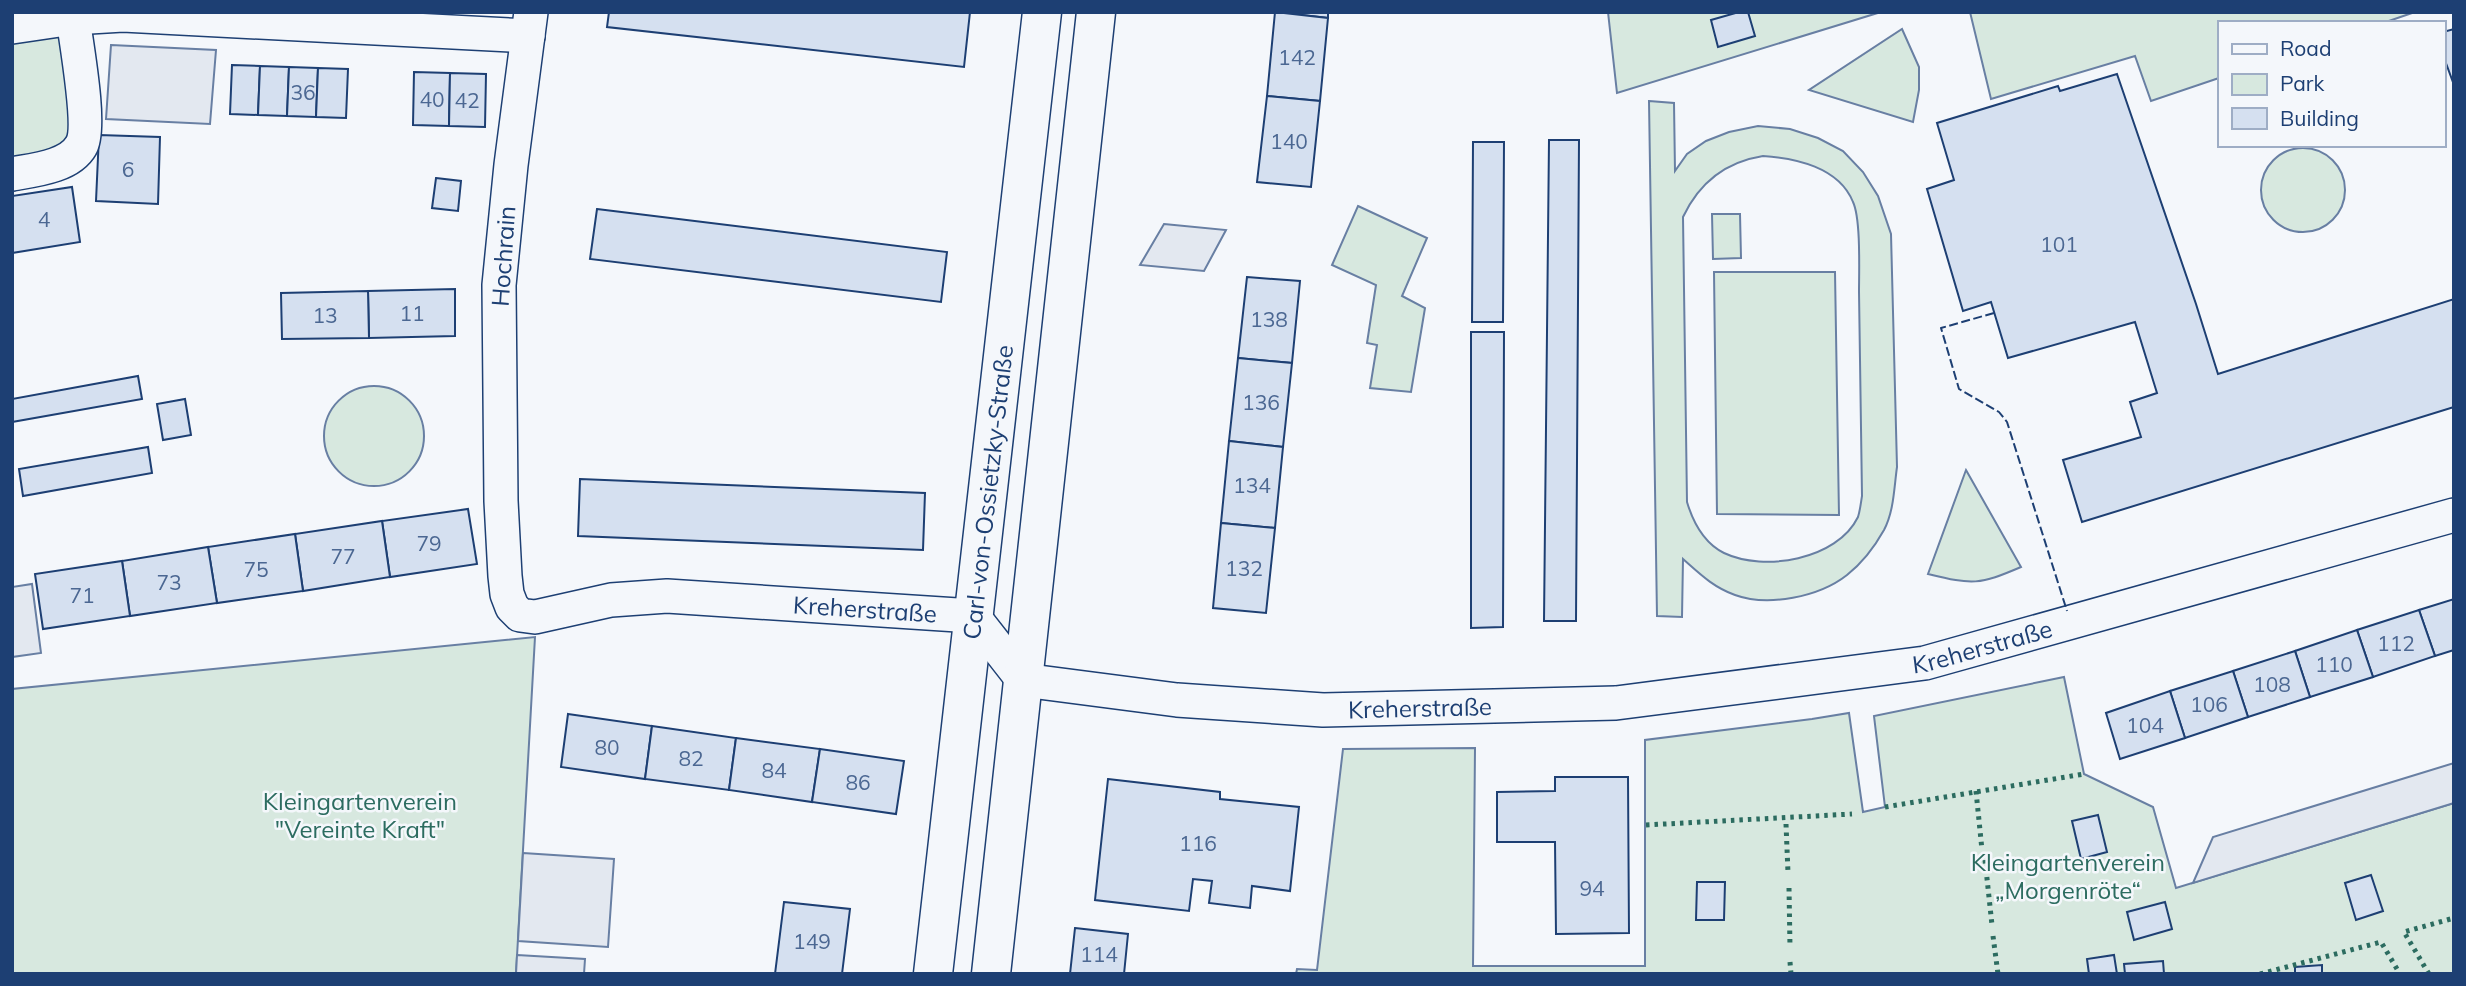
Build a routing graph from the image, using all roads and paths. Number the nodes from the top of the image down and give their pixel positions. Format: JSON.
{"nodes":[{"id":1,"x":1042,"y":12,"type":"edge"},
{"id":2,"x":1097,"y":12,"type":"edge"},
{"id":3,"x":73,"y":18,"type":"junction"},
{"id":4,"x":530,"y":24,"type":"edge"},
{"id":5,"x":12,"y":27,"type":"edge"},
{"id":6,"x":12,"y":174,"type":"edge"},
{"id":7,"x":501,"y":500,"type":"joint"},
{"id":8,"x":2454,"y":515,"type":"edge"},
{"id":9,"x":973,"y":616,"type":"junction"},
{"id":10,"x":1023,"y":680,"type":"junction"},
{"id":11,"x":933,"y":974,"type":"edge"},
{"id":12,"x":991,"y":974,"type":"edge"}],
"edges":[{"from":1,"to":9,"type":"street","name":"Carl-von-Ossietzky-Straße"},
{"from":2,"to":10,"type":"street"},
{"from":3,"to":4,"type":"street"},
{"from":3,"to":5,"type":"street"},
{"from":3,"to":6,"type":"street"},
{"from":4,"to":7,"type":"street","name":"Hochrain"},
{"from":7,"to":9,"type":"street","name":"Kreherstraße"},
{"from":8,"to":10,"type":"street","name":"Kreherstraße"},
{"from":9,"to":10,"type":"street","name":"Kreherstraße"},
{"from":9,"to":11,"type":"street","name":"Carl-von-Ossietzky-Straße"},
{"from":10,"to":12,"type":"street"}]}
